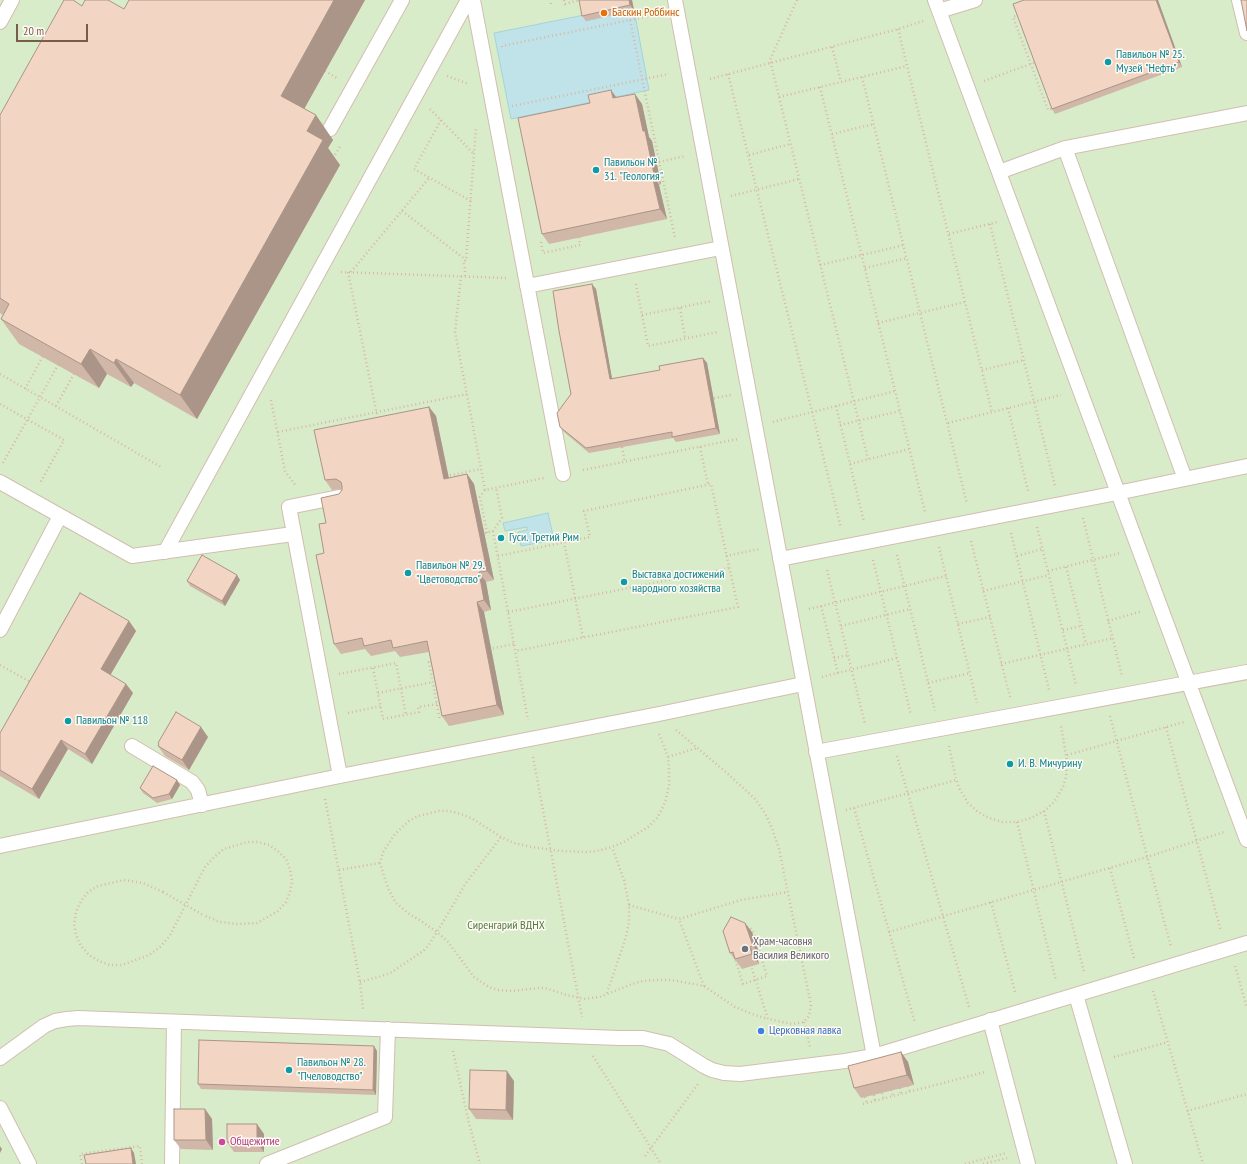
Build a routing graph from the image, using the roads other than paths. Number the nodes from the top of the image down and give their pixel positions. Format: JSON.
{"nodes":[{"id":1,"x":12,"y":0,"type":"edge"},
{"id":2,"x":402,"y":0,"type":"edge"},
{"id":3,"x":468,"y":0,"type":"edge"},
{"id":4,"x":473,"y":0,"type":"edge"},
{"id":5,"x":975,"y":0,"type":"edge"},
{"id":6,"x":1239,"y":0,"type":"edge"},
{"id":7,"x":676,"y":5,"type":"edge"},
{"id":8,"x":938,"y":9,"type":"edge"},
{"id":9,"x":0,"y":22,"type":"edge"},
{"id":10,"x":1247,"y":33,"type":"edge"},
{"id":11,"x":1247,"y":113,"type":"edge"},
{"id":12,"x":330,"y":129,"type":"dead end"},
{"id":13,"x":1065,"y":148,"type":"junction"},
{"id":14,"x":999,"y":172,"type":"junction"},
{"id":15,"x":721,"y":248,"type":"junction"},
{"id":16,"x":527,"y":282,"type":"junction"},
{"id":17,"x":1247,"y":466,"type":"edge"},
{"id":18,"x":563,"y":474,"type":"road end"},
{"id":19,"x":1185,"y":479,"type":"junction"},
{"id":20,"x":0,"y":482,"type":"edge"},
{"id":21,"x":1117,"y":493,"type":"junction"},
{"id":22,"x":342,"y":497,"type":"edge"},
{"id":23,"x":60,"y":516,"type":"junction"},
{"id":24,"x":293,"y":534,"type":"junction"},
{"id":25,"x":165,"y":552,"type":"junction"},
{"id":26,"x":780,"y":559,"type":"junction"},
{"id":27,"x":0,"y":630,"type":"edge"},
{"id":28,"x":1247,"y":672,"type":"edge"},
{"id":29,"x":803,"y":683,"type":"junction"},
{"id":30,"x":1188,"y":683,"type":"junction"},
{"id":31,"x":132,"y":746,"type":"dead end"},
{"id":32,"x":816,"y":752,"type":"junction"},
{"id":33,"x":340,"y":776,"type":"junction"},
{"id":34,"x":202,"y":804,"type":"junction"},
{"id":35,"x":1247,"y":840,"type":"edge"},
{"id":36,"x":0,"y":846,"type":"edge"},
{"id":37,"x":1247,"y":943,"type":"edge"},
{"id":38,"x":1082,"y":993,"type":"junction"},
{"id":39,"x":990,"y":1020,"type":"junction"},
{"id":40,"x":174,"y":1022,"type":"junction"},
{"id":41,"x":388,"y":1029,"type":"junction"},
{"id":42,"x":874,"y":1056,"type":"junction"},
{"id":43,"x":0,"y":1058,"type":"edge"},
{"id":44,"x":0,"y":1108,"type":"edge"},
{"id":45,"x":1026,"y":1155,"type":"edge"},
{"id":46,"x":30,"y":1164,"type":"edge"},
{"id":47,"x":172,"y":1164,"type":"edge"},
{"id":48,"x":267,"y":1164,"type":"edge"},
{"id":49,"x":1125,"y":1164,"type":"edge"}],
"edges":[{"from":1,"to":9,"type":"lane"},
{"from":2,"to":12,"type":"lane"},
{"from":3,"to":25,"type":"lane"},
{"from":4,"to":16,"type":"lane"},
{"from":5,"to":8,"type":"lane"},
{"from":6,"to":10,"type":"lane"},
{"from":7,"to":15,"type":"lane"},
{"from":8,"to":14,"type":"lane"},
{"from":11,"to":13,"type":"lane"},
{"from":13,"to":14,"type":"lane"},
{"from":13,"to":19,"type":"lane"},
{"from":14,"to":21,"type":"lane"},
{"from":15,"to":16,"type":"lane"},
{"from":15,"to":26,"type":"lane"},
{"from":16,"to":18,"type":"lane"},
{"from":17,"to":19,"type":"lane"},
{"from":19,"to":21,"type":"lane"},
{"from":20,"to":23,"type":"lane"},
{"from":21,"to":26,"type":"lane"},
{"from":21,"to":30,"type":"lane"},
{"from":22,"to":24,"type":"lane"},
{"from":23,"to":25,"type":"lane"},
{"from":23,"to":27,"type":"lane"},
{"from":24,"to":25,"type":"lane"},
{"from":24,"to":33,"type":"lane"},
{"from":26,"to":29,"type":"lane"},
{"from":28,"to":30,"type":"lane"},
{"from":29,"to":32,"type":"lane"},
{"from":29,"to":33,"type":"lane"},
{"from":30,"to":32,"type":"lane"},
{"from":30,"to":35,"type":"lane"},
{"from":31,"to":34,"type":"lane"},
{"from":32,"to":42,"type":"lane"},
{"from":33,"to":34,"type":"lane"},
{"from":34,"to":36,"type":"lane"},
{"from":37,"to":38,"type":"lane"},
{"from":38,"to":39,"type":"lane"},
{"from":38,"to":49,"type":"lane"},
{"from":39,"to":42,"type":"lane"},
{"from":39,"to":45,"type":"lane"},
{"from":40,"to":41,"type":"lane"},
{"from":40,"to":43,"type":"lane"},
{"from":40,"to":47,"type":"lane"},
{"from":41,"to":42,"type":"lane"},
{"from":41,"to":48,"type":"lane"},
{"from":44,"to":46,"type":"lane"}]}
